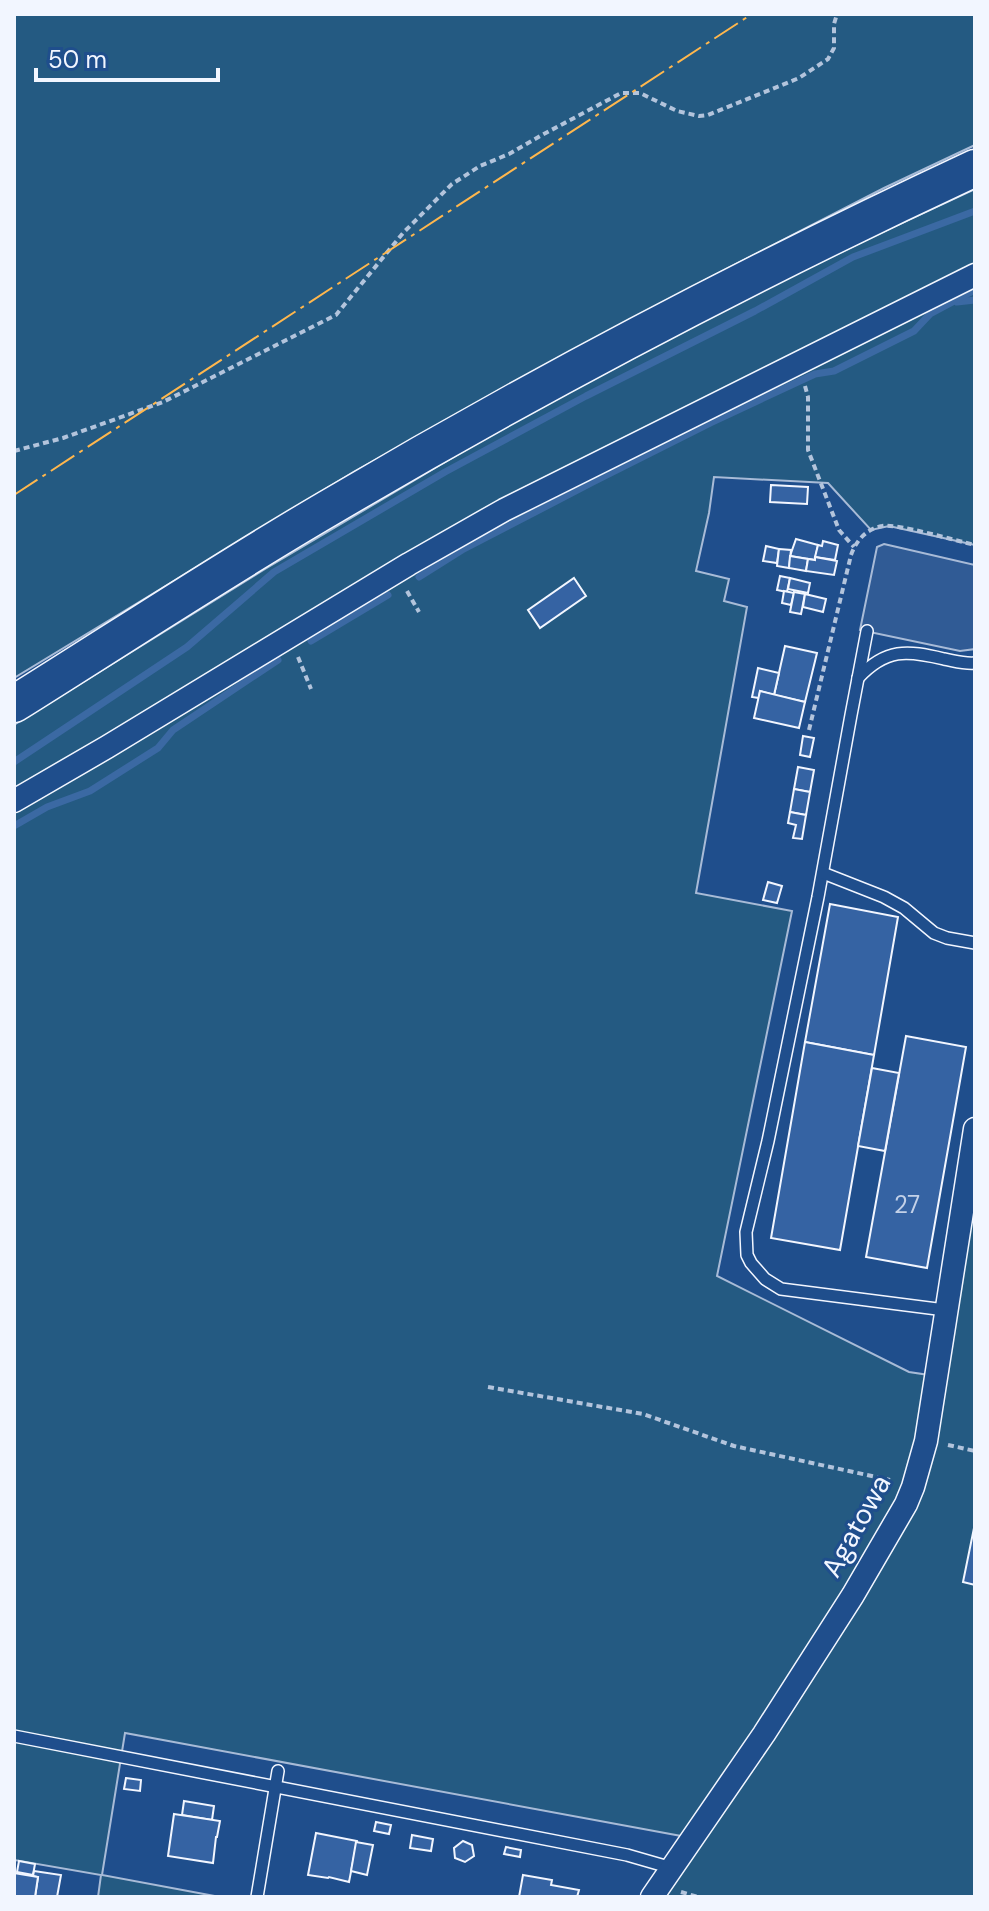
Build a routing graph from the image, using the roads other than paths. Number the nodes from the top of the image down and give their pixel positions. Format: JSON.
{"nodes":[{"id":1,"x":975,"y":168,"type":"edge"},
{"id":2,"x":975,"y":275,"type":"edge"},
{"id":3,"x":867,"y":631,"type":"dead end"},
{"id":4,"x":975,"y":663,"type":"edge"},
{"id":5,"x":858,"y":678,"type":"junction"},
{"id":6,"x":14,"y":704,"type":"edge"},
{"id":7,"x":14,"y":801,"type":"edge"},
{"id":8,"x":823,"y":873,"type":"junction"},
{"id":9,"x":975,"y":943,"type":"edge"},
{"id":10,"x":975,"y":1129,"type":"edge"},
{"id":11,"x":945,"y":1310,"type":"junction"},
{"id":12,"x":14,"y":1736,"type":"edge"},
{"id":13,"x":278,"y":1771,"type":"dead end"},
{"id":14,"x":276,"y":1787,"type":"junction"},
{"id":15,"x":672,"y":1868,"type":"junction"},
{"id":16,"x":257,"y":1897,"type":"edge"},
{"id":17,"x":652,"y":1897,"type":"edge"}],
"edges":[{"from":1,"to":6,"type":"highway"},
{"from":2,"to":7,"type":"street"},
{"from":3,"to":5,"type":"lane"},
{"from":4,"to":5,"type":"lane"},
{"from":5,"to":8,"type":"lane"},
{"from":8,"to":9,"type":"lane"},
{"from":8,"to":11,"type":"lane"},
{"from":10,"to":11,"type":"street","name":"Agatowa"},
{"from":11,"to":15,"type":"street","name":"Agatowa"},
{"from":12,"to":14,"type":"lane"},
{"from":13,"to":14,"type":"lane"},
{"from":14,"to":15,"type":"lane"},
{"from":14,"to":16,"type":"lane"},
{"from":15,"to":17,"type":"street","name":"Agatowa"}]}
